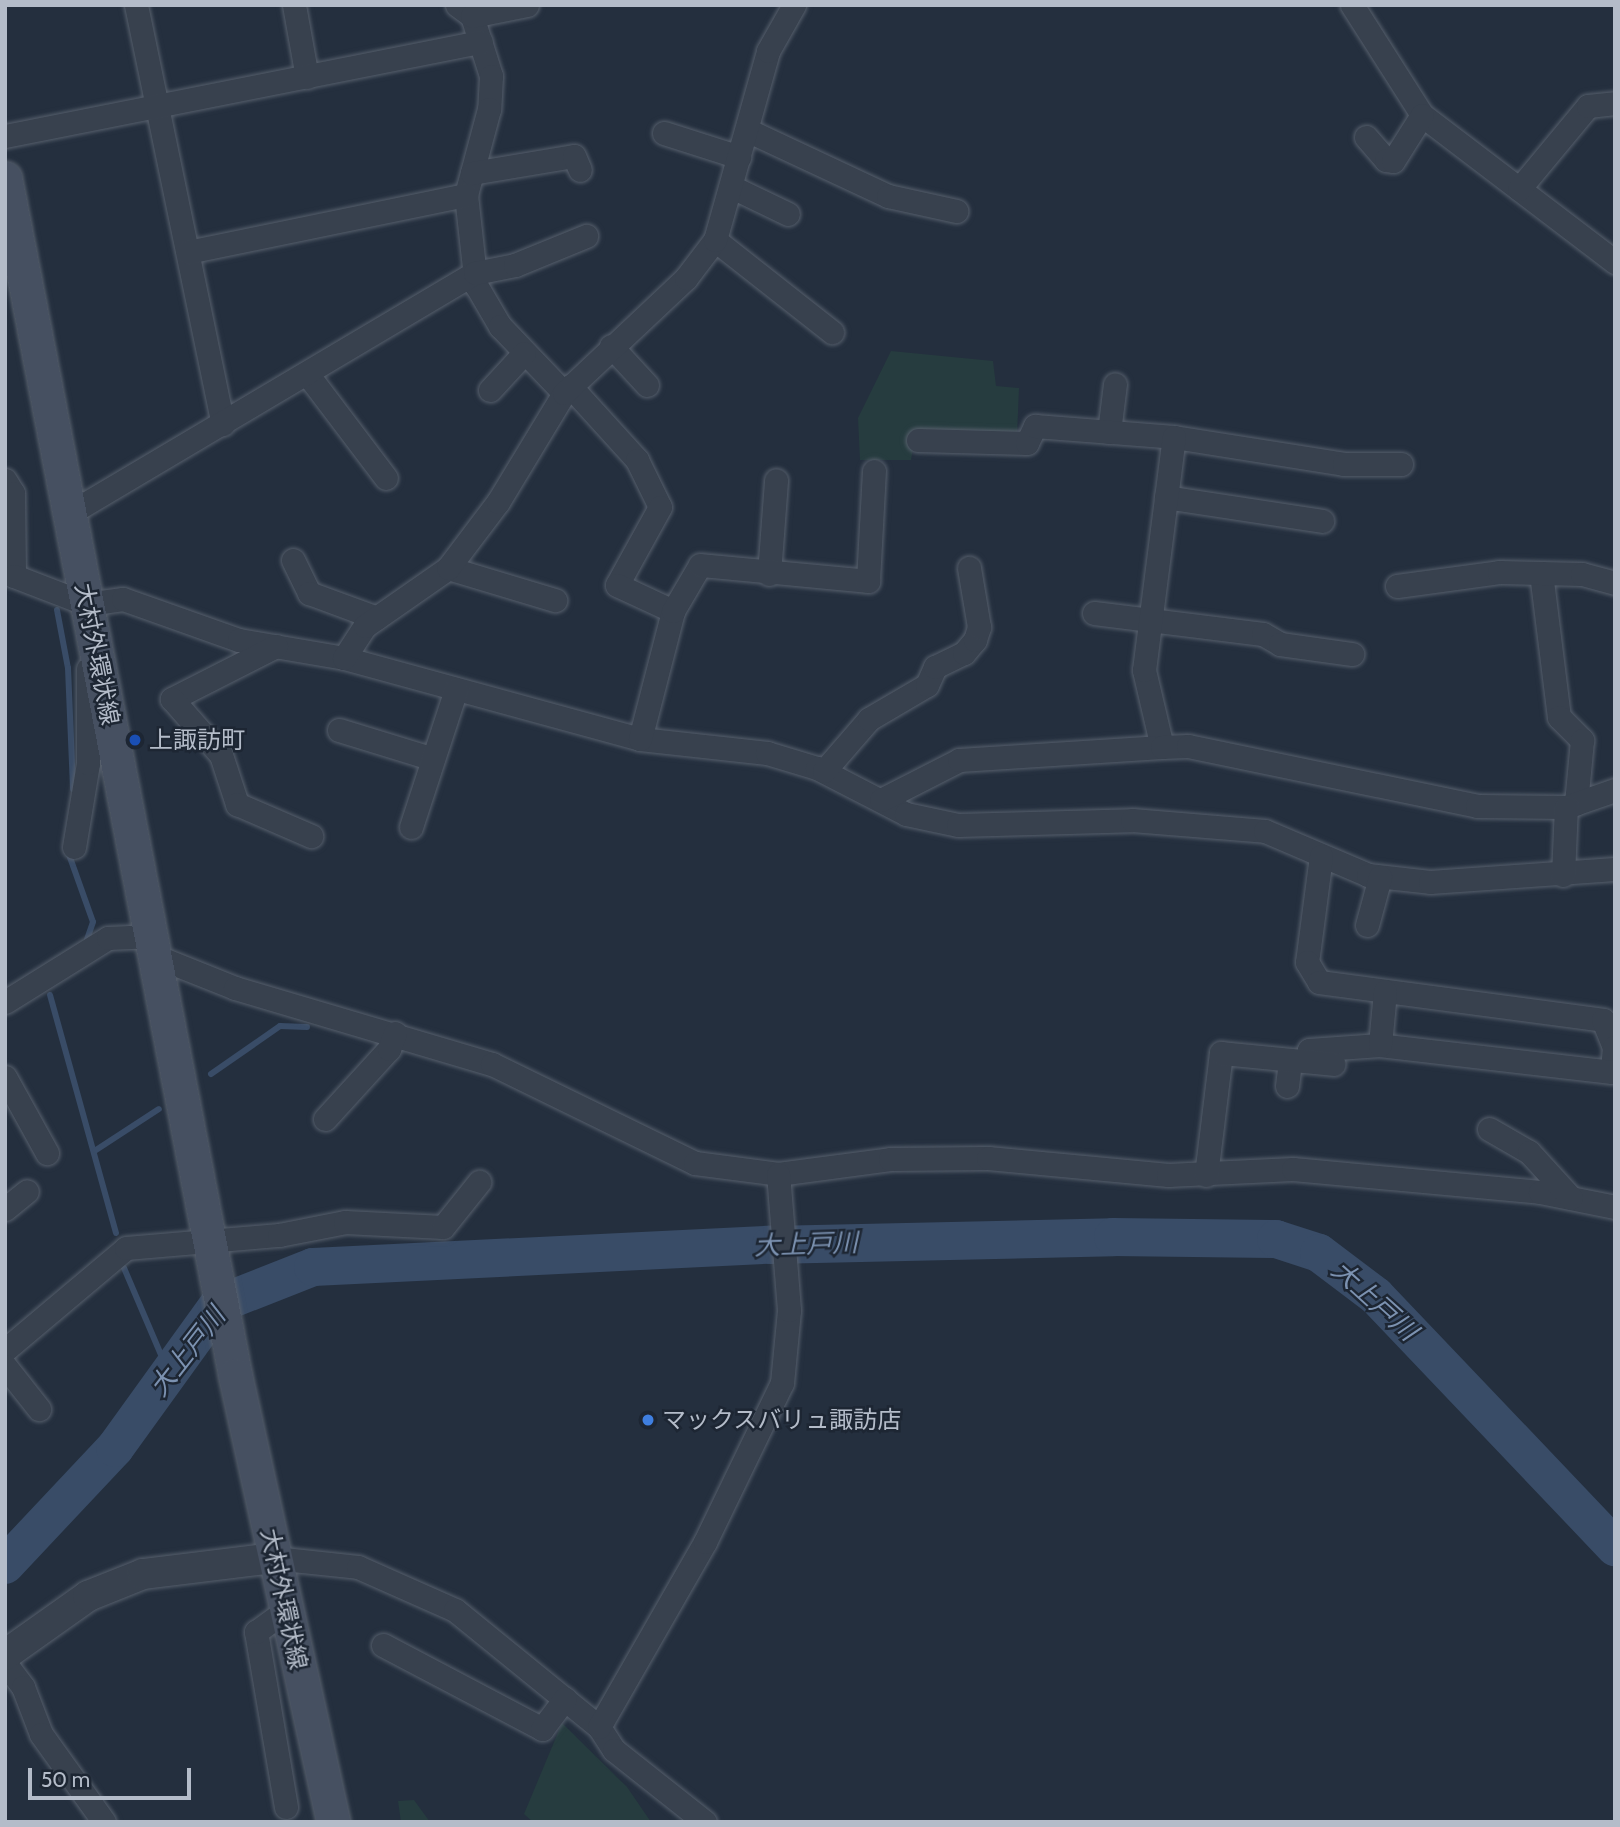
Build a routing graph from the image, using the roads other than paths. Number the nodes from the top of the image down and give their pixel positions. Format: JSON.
{"nodes":[{"id":1,"x":136,"y":5,"type":"edge"},
{"id":2,"x":293,"y":5,"type":"edge"},
{"id":3,"x":527,"y":5,"type":"edge"},
{"id":4,"x":794,"y":5,"type":"edge"},
{"id":5,"x":1352,"y":5,"type":"edge"},
{"id":6,"x":464,"y":11,"type":"edge"},
{"id":7,"x":481,"y":42,"type":"junction"},
{"id":8,"x":307,"y":77,"type":"junction"},
{"id":9,"x":1615,"y":103,"type":"edge"},
{"id":10,"x":159,"y":107,"type":"junction"},
{"id":11,"x":1422,"y":114,"type":"junction"},
{"id":12,"x":747,"y":130,"type":"junction"},
{"id":13,"x":664,"y":133,"type":"dead end"},
{"id":14,"x":5,"y":136,"type":"edge"},
{"id":15,"x":1366,"y":137,"type":"dead end"},
{"id":16,"x":739,"y":157,"type":"junction"},
{"id":17,"x":580,"y":170,"type":"dead end"},
{"id":18,"x":5,"y":178,"type":"edge"},
{"id":19,"x":469,"y":184,"type":"junction"},
{"id":20,"x":732,"y":187,"type":"junction"},
{"id":21,"x":1518,"y":189,"type":"junction"},
{"id":22,"x":956,"y":211,"type":"dead end"},
{"id":23,"x":788,"y":214,"type":"dead end"},
{"id":24,"x":586,"y":236,"type":"dead end"},
{"id":25,"x":715,"y":240,"type":"junction"},
{"id":26,"x":188,"y":251,"type":"junction"},
{"id":27,"x":1614,"y":259,"type":"edge"},
{"id":28,"x":475,"y":273,"type":"junction"},
{"id":29,"x":832,"y":332,"type":"dead end"},
{"id":30,"x":611,"y":346,"type":"junction"},
{"id":31,"x":524,"y":353,"type":"junction"},
{"id":32,"x":308,"y":375,"type":"junction"},
{"id":33,"x":1115,"y":383,"type":"dead end"},
{"id":34,"x":647,"y":385,"type":"dead end"},
{"id":35,"x":567,"y":389,"type":"junction"},
{"id":36,"x":490,"y":390,"type":"dead end"},
{"id":37,"x":223,"y":424,"type":"junction"},
{"id":38,"x":1109,"y":432,"type":"junction"},
{"id":39,"x":1174,"y":437,"type":"junction"},
{"id":40,"x":918,"y":440,"type":"dead end"},
{"id":41,"x":1401,"y":464,"type":"dead end"},
{"id":42,"x":874,"y":471,"type":"dead end"},
{"id":43,"x":386,"y":478,"type":"dead end"},
{"id":44,"x":5,"y":480,"type":"edge"},
{"id":45,"x":776,"y":480,"type":"dead end"},
{"id":46,"x":1166,"y":497,"type":"junction"},
{"id":47,"x":70,"y":513,"type":"junction"},
{"id":48,"x":1322,"y":521,"type":"dead end"},
{"id":49,"x":293,"y":560,"type":"dead end"},
{"id":50,"x":448,"y":568,"type":"junction"},
{"id":51,"x":970,"y":568,"type":"dead end"},
{"id":52,"x":1542,"y":573,"type":"junction"},
{"id":53,"x":769,"y":574,"type":"junction"},
{"id":54,"x":10,"y":579,"type":"edge"},
{"id":55,"x":1615,"y":583,"type":"edge"},
{"id":56,"x":1397,"y":586,"type":"dead end"},
{"id":57,"x":555,"y":600,"type":"dead end"},
{"id":58,"x":87,"y":604,"type":"junction"},
{"id":59,"x":673,"y":611,"type":"junction"},
{"id":60,"x":1094,"y":613,"type":"dead end"},
{"id":61,"x":1150,"y":617,"type":"junction"},
{"id":62,"x":377,"y":618,"type":"junction"},
{"id":63,"x":276,"y":646,"type":"junction"},
{"id":64,"x":1352,"y":654,"type":"dead end"},
{"id":65,"x":344,"y":658,"type":"junction"},
{"id":66,"x":456,"y":689,"type":"junction"},
{"id":67,"x":339,"y":730,"type":"dead end"},
{"id":68,"x":640,"y":739,"type":"junction"},
{"id":69,"x":1162,"y":747,"type":"junction"},
{"id":70,"x":433,"y":759,"type":"junction"},
{"id":71,"x":824,"y":771,"type":"junction"},
{"id":72,"x":1615,"y":790,"type":"edge"},
{"id":73,"x":881,"y":800,"type":"junction"},
{"id":74,"x":1571,"y":805,"type":"junction"},
{"id":75,"x":411,"y":827,"type":"dead end"},
{"id":76,"x":311,"y":836,"type":"dead end"},
{"id":77,"x":74,"y":847,"type":"dead end"},
{"id":78,"x":1321,"y":856,"type":"junction"},
{"id":79,"x":1615,"y":869,"type":"edge"},
{"id":80,"x":1563,"y":875,"type":"junction"},
{"id":81,"x":1380,"y":877,"type":"junction"},
{"id":82,"x":1367,"y":925,"type":"dead end"},
{"id":83,"x":154,"y":946,"type":"junction"},
{"id":84,"x":1385,"y":991,"type":"junction"},
{"id":85,"x":5,"y":1002,"type":"edge"},
{"id":86,"x":395,"y":1033,"type":"junction"},
{"id":87,"x":1380,"y":1045,"type":"junction"},
{"id":88,"x":1298,"y":1061,"type":"junction"},
{"id":89,"x":1333,"y":1064,"type":"dead end"},
{"id":90,"x":5,"y":1077,"type":"edge"},
{"id":91,"x":1287,"y":1086,"type":"dead end"},
{"id":92,"x":325,"y":1119,"type":"dead end"},
{"id":93,"x":1489,"y":1129,"type":"dead end"},
{"id":94,"x":47,"y":1153,"type":"dead end"},
{"id":95,"x":778,"y":1174,"type":"junction"},
{"id":96,"x":1206,"y":1175,"type":"junction"},
{"id":97,"x":479,"y":1182,"type":"dead end"},
{"id":98,"x":27,"y":1191,"type":"dead end"},
{"id":99,"x":1572,"y":1198,"type":"junction"},
{"id":100,"x":1615,"y":1207,"type":"edge"},
{"id":101,"x":5,"y":1209,"type":"edge"},
{"id":102,"x":212,"y":1245,"type":"junction"},
{"id":103,"x":5,"y":1350,"type":"edge"},
{"id":104,"x":5,"y":1366,"type":"edge"},
{"id":105,"x":39,"y":1409,"type":"dead end"},
{"id":106,"x":274,"y":1558,"type":"junction"},
{"id":107,"x":286,"y":1610,"type":"junction"},
{"id":108,"x":383,"y":1646,"type":"dead end"},
{"id":109,"x":5,"y":1655,"type":"edge"},
{"id":110,"x":5,"y":1663,"type":"edge"},
{"id":111,"x":565,"y":1699,"type":"junction"},
{"id":112,"x":599,"y":1727,"type":"junction"},
{"id":113,"x":286,"y":1807,"type":"dead end"},
{"id":114,"x":95,"y":1819,"type":"edge"},
{"id":115,"x":333,"y":1822,"type":"edge"},
{"id":116,"x":705,"y":1822,"type":"edge"}],
"edges":[{"from":1,"to":10,"type":"street"},
{"from":2,"to":8,"type":"street"},
{"from":3,"to":6,"type":"street"},
{"from":4,"to":12,"type":"street"},
{"from":5,"to":11,"type":"street"},
{"from":6,"to":7,"type":"street"},
{"from":7,"to":8,"type":"street"},
{"from":7,"to":19,"type":"street"},
{"from":8,"to":10,"type":"street"},
{"from":9,"to":21,"type":"street"},
{"from":10,"to":14,"type":"street"},
{"from":10,"to":26,"type":"street"},
{"from":11,"to":15,"type":"street"},
{"from":11,"to":21,"type":"street"},
{"from":12,"to":16,"type":"street"},
{"from":12,"to":22,"type":"street"},
{"from":13,"to":16,"type":"street"},
{"from":16,"to":20,"type":"street"},
{"from":17,"to":19,"type":"street"},
{"from":18,"to":47,"type":"main road","name":"大村外環状線"},
{"from":19,"to":26,"type":"street"},
{"from":19,"to":28,"type":"street"},
{"from":20,"to":23,"type":"street"},
{"from":20,"to":25,"type":"street"},
{"from":21,"to":27,"type":"street"},
{"from":24,"to":28,"type":"street"},
{"from":25,"to":29,"type":"street"},
{"from":25,"to":30,"type":"street"},
{"from":26,"to":37,"type":"street"},
{"from":28,"to":31,"type":"street"},
{"from":28,"to":32,"type":"street"},
{"from":30,"to":34,"type":"street"},
{"from":30,"to":35,"type":"street"},
{"from":31,"to":35,"type":"street"},
{"from":31,"to":36,"type":"street"},
{"from":32,"to":37,"type":"street"},
{"from":32,"to":43,"type":"street"},
{"from":33,"to":38,"type":"street"},
{"from":35,"to":50,"type":"street"},
{"from":35,"to":59,"type":"street"},
{"from":37,"to":47,"type":"street"},
{"from":38,"to":39,"type":"street"},
{"from":38,"to":40,"type":"street"},
{"from":39,"to":41,"type":"street"},
{"from":39,"to":46,"type":"street"},
{"from":42,"to":53,"type":"street"},
{"from":44,"to":54,"type":"street"},
{"from":45,"to":53,"type":"street"},
{"from":46,"to":48,"type":"street"},
{"from":46,"to":61,"type":"street"},
{"from":47,"to":58,"type":"main road","name":"大村外環状線"},
{"from":49,"to":62,"type":"street"},
{"from":50,"to":57,"type":"street"},
{"from":50,"to":62,"type":"street"},
{"from":51,"to":71,"type":"street"},
{"from":52,"to":55,"type":"street"},
{"from":52,"to":56,"type":"street"},
{"from":52,"to":74,"type":"street"},
{"from":53,"to":59,"type":"street"},
{"from":54,"to":58,"type":"street"},
{"from":58,"to":63,"type":"street"},
{"from":58,"to":77,"type":"street"},
{"from":58,"to":83,"type":"main road","name":"大村外環状線"},
{"from":59,"to":68,"type":"street"},
{"from":60,"to":61,"type":"street"},
{"from":61,"to":64,"type":"street"},
{"from":61,"to":69,"type":"street"},
{"from":62,"to":65,"type":"street"},
{"from":63,"to":65,"type":"street"},
{"from":63,"to":76,"type":"street"},
{"from":65,"to":66,"type":"street"},
{"from":66,"to":68,"type":"street"},
{"from":66,"to":70,"type":"street"},
{"from":67,"to":70,"type":"street"},
{"from":68,"to":71,"type":"street"},
{"from":69,"to":73,"type":"street"},
{"from":69,"to":74,"type":"street"},
{"from":70,"to":75,"type":"street"},
{"from":71,"to":73,"type":"street"},
{"from":72,"to":74,"type":"street"},
{"from":73,"to":78,"type":"street"},
{"from":74,"to":80,"type":"street"},
{"from":78,"to":81,"type":"street"},
{"from":78,"to":84,"type":"street"},
{"from":79,"to":80,"type":"street"},
{"from":80,"to":81,"type":"street"},
{"from":81,"to":82,"type":"street"},
{"from":83,"to":85,"type":"street"},
{"from":83,"to":86,"type":"street"},
{"from":83,"to":102,"type":"main road","name":"大村外環状線"},
{"from":84,"to":87,"type":"street"},
{"from":84,"to":87,"type":"street"},
{"from":86,"to":92,"type":"street"},
{"from":86,"to":95,"type":"street"},
{"from":87,"to":88,"type":"street"},
{"from":88,"to":89,"type":"street"},
{"from":88,"to":91,"type":"street"},
{"from":88,"to":96,"type":"street"},
{"from":90,"to":94,"type":"street"},
{"from":93,"to":99,"type":"street"},
{"from":95,"to":96,"type":"street"},
{"from":95,"to":112,"type":"street"},
{"from":96,"to":99,"type":"street"},
{"from":97,"to":102,"type":"street"},
{"from":98,"to":101,"type":"street"},
{"from":99,"to":100,"type":"street"},
{"from":102,"to":103,"type":"street"},
{"from":102,"to":106,"type":"main road","name":"大村外環状線"},
{"from":104,"to":105,"type":"street"},
{"from":106,"to":107,"type":"main road","name":"大村外環状線"},
{"from":106,"to":109,"type":"street"},
{"from":106,"to":111,"type":"street"},
{"from":107,"to":113,"type":"street"},
{"from":107,"to":115,"type":"main road","name":"大村外環状線"},
{"from":108,"to":111,"type":"street"},
{"from":110,"to":114,"type":"street"},
{"from":111,"to":112,"type":"street"},
{"from":112,"to":116,"type":"street"}]}
